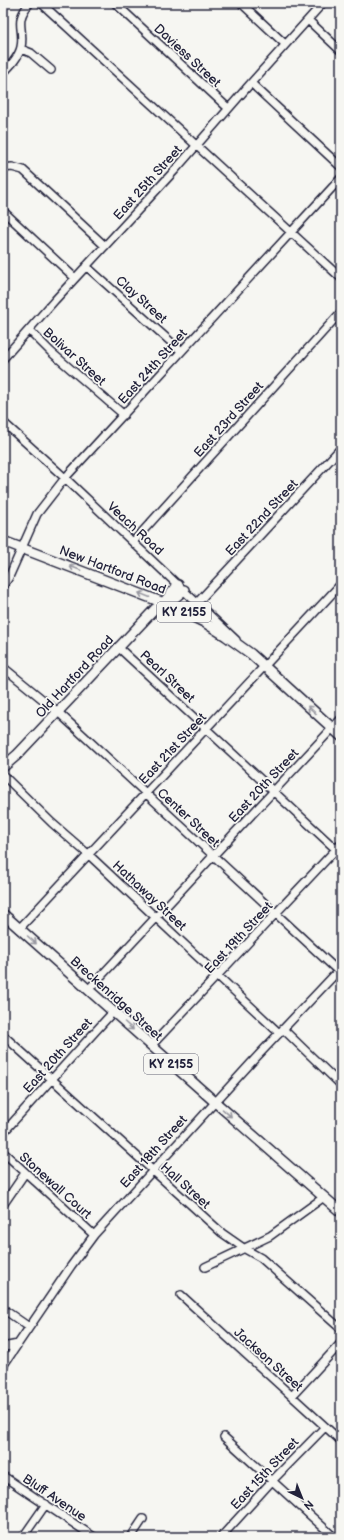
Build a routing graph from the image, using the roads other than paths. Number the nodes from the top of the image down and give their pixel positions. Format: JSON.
{"nodes":[{"id":1,"x":41,"y":3,"type":"edge"},
{"id":2,"x":115,"y":3,"type":"edge"},
{"id":3,"x":241,"y":3,"type":"edge"},
{"id":4,"x":323,"y":3,"type":"edge"},
{"id":5,"x":26,"y":4,"type":"edge"},
{"id":6,"x":308,"y":20,"type":"junction"},
{"id":7,"x":285,"y":44,"type":"junction"},
{"id":8,"x":21,"y":49,"type":"junction"},
{"id":9,"x":341,"y":50,"type":"edge"},
{"id":10,"x":51,"y":70,"type":"dead end"},
{"id":11,"x":3,"y":73,"type":"edge"},
{"id":12,"x":251,"y":83,"type":"junction"},
{"id":13,"x":228,"y":108,"type":"junction"},
{"id":14,"x":197,"y":145,"type":"junction"},
{"id":15,"x":341,"y":167,"type":"edge"},
{"id":16,"x":3,"y":168,"type":"edge"},
{"id":17,"x":341,"y":178,"type":"edge"},
{"id":18,"x":3,"y":211,"type":"edge"},
{"id":19,"x":291,"y":232,"type":"junction"},
{"id":20,"x":105,"y":246,"type":"junction"},
{"id":21,"x":86,"y":266,"type":"junction"},
{"id":22,"x":75,"y":278,"type":"junction"},
{"id":23,"x":341,"y":278,"type":"edge"},
{"id":24,"x":341,"y":312,"type":"edge"},
{"id":25,"x":29,"y":330,"type":"junction"},
{"id":26,"x":181,"y":351,"type":"junction"},
{"id":27,"x":3,"y":359,"type":"edge"},
{"id":28,"x":124,"y":415,"type":"junction"},
{"id":29,"x":3,"y":422,"type":"edge"},
{"id":30,"x":341,"y":448,"type":"edge"},
{"id":31,"x":65,"y":478,"type":"junction"},
{"id":32,"x":3,"y":540,"type":"edge"},
{"id":33,"x":133,"y":542,"type":"junction"},
{"id":34,"x":21,"y":547,"type":"junction"},
{"id":35,"x":341,"y":584,"type":"edge"},
{"id":36,"x":3,"y":586,"type":"edge"},
{"id":37,"x":181,"y":587,"type":"junction"},
{"id":38,"x":198,"y":602,"type":"junction"},
{"id":39,"x":164,"y":603,"type":"junction"},
{"id":40,"x":118,"y":647,"type":"junction"},
{"id":41,"x":251,"y":654,"type":"junction"},
{"id":42,"x":264,"y":666,"type":"junction"},
{"id":43,"x":3,"y":667,"type":"edge"},
{"id":44,"x":58,"y":712,"type":"junction"},
{"id":45,"x":341,"y":719,"type":"edge"},
{"id":46,"x":333,"y":728,"type":"junction"},
{"id":47,"x":206,"y":729,"type":"junction"},
{"id":48,"x":341,"y":736,"type":"edge"},
{"id":49,"x":3,"y":767,"type":"edge"},
{"id":50,"x":3,"y":775,"type":"edge"},
{"id":51,"x":274,"y":791,"type":"junction"},
{"id":52,"x":146,"y":793,"type":"junction"},
{"id":53,"x":339,"y":849,"type":"edge"},
{"id":54,"x":88,"y":855,"type":"junction"},
{"id":55,"x":213,"y":856,"type":"junction"},
{"id":56,"x":3,"y":914,"type":"edge"},
{"id":57,"x":276,"y":914,"type":"junction"},
{"id":58,"x":156,"y":918,"type":"junction"},
{"id":59,"x":19,"y":929,"type":"junction"},
{"id":60,"x":340,"y":970,"type":"edge"},
{"id":61,"x":218,"y":976,"type":"junction"},
{"id":62,"x":88,"y":990,"type":"junction"},
{"id":63,"x":113,"y":1012,"type":"junction"},
{"id":64,"x":281,"y":1031,"type":"junction"},
{"id":65,"x":3,"y":1035,"type":"edge"},
{"id":66,"x":151,"y":1046,"type":"junction"},
{"id":67,"x":51,"y":1080,"type":"junction"},
{"id":68,"x":341,"y":1085,"type":"edge"},
{"id":69,"x":215,"y":1102,"type":"junction"},
{"id":70,"x":3,"y":1133,"type":"edge"},
{"id":71,"x":3,"y":1152,"type":"edge"},
{"id":72,"x":152,"y":1170,"type":"junction"},
{"id":73,"x":25,"y":1173,"type":"junction"},
{"id":74,"x":324,"y":1197,"type":"junction"},
{"id":75,"x":3,"y":1205,"type":"edge"},
{"id":76,"x":341,"y":1212,"type":"edge"},
{"id":77,"x":94,"y":1235,"type":"junction"},
{"id":78,"x":244,"y":1248,"type":"junction"},
{"id":79,"x":205,"y":1267,"type":"dead end"},
{"id":80,"x":181,"y":1295,"type":"dead end"},
{"id":81,"x":3,"y":1308,"type":"edge"},
{"id":82,"x":29,"y":1327,"type":"junction"},
{"id":83,"x":341,"y":1329,"type":"edge"},
{"id":84,"x":341,"y":1343,"type":"edge"},
{"id":85,"x":18,"y":1344,"type":"junction"},
{"id":86,"x":3,"y":1347,"type":"edge"},
{"id":87,"x":3,"y":1366,"type":"edge"},
{"id":88,"x":292,"y":1396,"type":"junction"},
{"id":89,"x":325,"y":1427,"type":"junction"},
{"id":90,"x":224,"y":1437,"type":"dead end"},
{"id":91,"x":341,"y":1441,"type":"edge"},
{"id":92,"x":3,"y":1476,"type":"edge"},
{"id":93,"x":272,"y":1481,"type":"junction"},
{"id":94,"x":46,"y":1504,"type":"junction"},
{"id":95,"x":143,"y":1519,"type":"dead end"},
{"id":96,"x":23,"y":1537,"type":"edge"},
{"id":97,"x":94,"y":1537,"type":"edge"},
{"id":98,"x":131,"y":1537,"type":"edge"},
{"id":99,"x":221,"y":1537,"type":"edge"},
{"id":100,"x":334,"y":1537,"type":"edge"}],
"edges":[{"from":1,"to":14,"type":"street"},
{"from":2,"to":13,"type":"street","name":"Daviess Street"},
{"from":3,"to":7,"type":"street"},
{"from":4,"to":6,"type":"street","name":"East 25th Street"},
{"from":5,"to":8,"type":"street"},
{"from":6,"to":7,"type":"street","name":"East 25th Street"},
{"from":6,"to":9,"type":"street"},
{"from":7,"to":12,"type":"street","name":"East 25th Street"},
{"from":8,"to":10,"type":"street"},
{"from":8,"to":11,"type":"street"},
{"from":12,"to":13,"type":"street","name":"East 25th Street"},
{"from":12,"to":15,"type":"street"},
{"from":13,"to":14,"type":"street","name":"East 25th Street"},
{"from":14,"to":19,"type":"street"},
{"from":14,"to":20,"type":"street","name":"East 25th Street"},
{"from":16,"to":20,"type":"street"},
{"from":17,"to":19,"type":"street","name":"East 24th Street"},
{"from":18,"to":22,"type":"street"},
{"from":19,"to":23,"type":"street"},
{"from":19,"to":26,"type":"street","name":"East 24th Street"},
{"from":20,"to":21,"type":"street","name":"East 25th Street"},
{"from":21,"to":22,"type":"street","name":"East 25th Street"},
{"from":21,"to":26,"type":"street","name":"Clay Street"},
{"from":22,"to":25,"type":"street","name":"East 25th Street"},
{"from":24,"to":33,"type":"street","name":"East 23rd Street"},
{"from":25,"to":27,"type":"street","name":"East 25th Street"},
{"from":25,"to":28,"type":"street","name":"Bolivar Street"},
{"from":26,"to":28,"type":"street","name":"East 24th Street"},
{"from":28,"to":31,"type":"street","name":"East 24th Street"},
{"from":29,"to":31,"type":"street","name":"Veach Road"},
{"from":30,"to":38,"type":"street","name":"East 22nd Street"},
{"from":31,"to":33,"type":"street","name":"Veach Road"},
{"from":31,"to":34,"type":"street","name":"East 24th Street"},
{"from":32,"to":34,"type":"main road","name":"New Hartford Road","number":"KY 2155"},
{"from":33,"to":37,"type":"street","name":"Veach Road"},
{"from":34,"to":36,"type":"street","name":"East 24th Street"},
{"from":39,"to":34,"type":"main road","name":"New Hartford Road","number":"KY 2155","one_way":true},
{"from":35,"to":42,"type":"street","name":"East 21st Street"},
{"from":37,"to":38,"type":"street","name":"Veach Road"},
{"from":37,"to":39,"type":"main road","name":"Old Hartford Road"},
{"from":38,"to":41,"type":"street","name":"Veach Road"},
{"from":39,"to":40,"type":"main road","name":"Old Hartford Road"},
{"from":39,"to":41,"type":"main road","name":"New Hartford Road","number":"KY 2155"},
{"from":40,"to":44,"type":"main road","name":"Old Hartford Road"},
{"from":40,"to":47,"type":"street","name":"Pearl Street"},
{"from":41,"to":42,"type":"main road","number":"KY 2155"},
{"from":46,"to":42,"type":"main road","number":"KY 2155","one_way":true},
{"from":42,"to":47,"type":"street","name":"East 21st Street"},
{"from":43,"to":44,"type":"street","name":"Center Street"},
{"from":44,"to":49,"type":"main road","name":"Old Hartford Road"},
{"from":44,"to":52,"type":"street","name":"Center Street"},
{"from":45,"to":46,"type":"street","name":"East 20th Street"},
{"from":46,"to":48,"type":"main road","number":"KY 2155"},
{"from":46,"to":51,"type":"street","name":"East 20th Street"},
{"from":47,"to":51,"type":"street","name":"Pearl Street"},
{"from":47,"to":52,"type":"street","name":"East 21st Street"},
{"from":50,"to":54,"type":"street","name":"Hathaway Street"},
{"from":51,"to":53,"type":"street","name":"Pearl Street"},
{"from":51,"to":55,"type":"street","name":"East 20th Street"},
{"from":52,"to":54,"type":"street","name":"East 21st Street"},
{"from":52,"to":55,"type":"street","name":"Center Street"},
{"from":53,"to":57,"type":"street","name":"East 19th Street"},
{"from":54,"to":58,"type":"street","name":"Hathaway Street"},
{"from":54,"to":59,"type":"street","name":"East 21st Street"},
{"from":55,"to":57,"type":"street","name":"Center Street"},
{"from":55,"to":58,"type":"street","name":"East 20th Street"},
{"from":56,"to":59,"type":"main road","name":"Breckenridge Street","number":"KY 2155"},
{"from":57,"to":60,"type":"street","name":"Center Street"},
{"from":57,"to":61,"type":"street","name":"East 19th Street"},
{"from":58,"to":61,"type":"street","name":"Hathaway Street"},
{"from":58,"to":62,"type":"street","name":"East 20th Street"},
{"from":59,"to":62,"type":"main road","name":"Breckenridge Street","number":"KY 2155","one_way":true},
{"from":60,"to":64,"type":"street","name":"East 18th Street"},
{"from":61,"to":64,"type":"street","name":"Hathaway Street"},
{"from":61,"to":66,"type":"street","name":"East 19th Street"},
{"from":62,"to":63,"type":"main road","name":"Breckenridge Street","number":"KY 2155"},
{"from":63,"to":66,"type":"main road","name":"Breckenridge Street","number":"KY 2155","one_way":true},
{"from":63,"to":67,"type":"street","name":"East 20th Street"},
{"from":64,"to":68,"type":"street","name":"Hathaway Street"},
{"from":64,"to":69,"type":"street","name":"East 18th Street"},
{"from":65,"to":67,"type":"street","name":"Hall Street"},
{"from":66,"to":69,"type":"main road","name":"Breckenridge Street","number":"KY 2155"},
{"from":67,"to":70,"type":"street","name":"East 20th Street"},
{"from":67,"to":72,"type":"street","name":"Hall Street"},
{"from":69,"to":72,"type":"street","name":"East 18th Street"},
{"from":69,"to":74,"type":"main road","name":"Breckenridge Street","number":"KY 2155","one_way":true},
{"from":71,"to":73,"type":"street","name":"Stonewall Court"},
{"from":72,"to":77,"type":"street","name":"East 18th Street"},
{"from":72,"to":78,"type":"street","name":"Hall Street"},
{"from":73,"to":75,"type":"street"},
{"from":73,"to":77,"type":"street","name":"Stonewall Court"},
{"from":74,"to":76,"type":"main road","name":"Breckenridge Street","number":"KY 2155"},
{"from":74,"to":78,"type":"street"},
{"from":77,"to":82,"type":"street","name":"East 18th Street"},
{"from":78,"to":79,"type":"street"},
{"from":78,"to":83,"type":"street","name":"Hall Street"},
{"from":80,"to":88,"type":"street","name":"Jackson Street"},
{"from":81,"to":82,"type":"street"},
{"from":82,"to":85,"type":"street","name":"East 18th Street"},
{"from":84,"to":88,"type":"street"},
{"from":85,"to":86,"type":"street"},
{"from":85,"to":87,"type":"street","name":"East 18th Street"},
{"from":88,"to":89,"type":"street","name":"Jackson Street"},
{"from":89,"to":91,"type":"street","name":"Jackson Street"},
{"from":89,"to":93,"type":"street","name":"East 15th Street"},
{"from":90,"to":93,"type":"street"},
{"from":92,"to":94,"type":"street","name":"Bluff Avenue"},
{"from":93,"to":99,"type":"street","name":"East 15th Street"},
{"from":93,"to":100,"type":"street"},
{"from":94,"to":96,"type":"street"},
{"from":94,"to":97,"type":"street","name":"Bluff Avenue"},
{"from":95,"to":98,"type":"street"}]}
